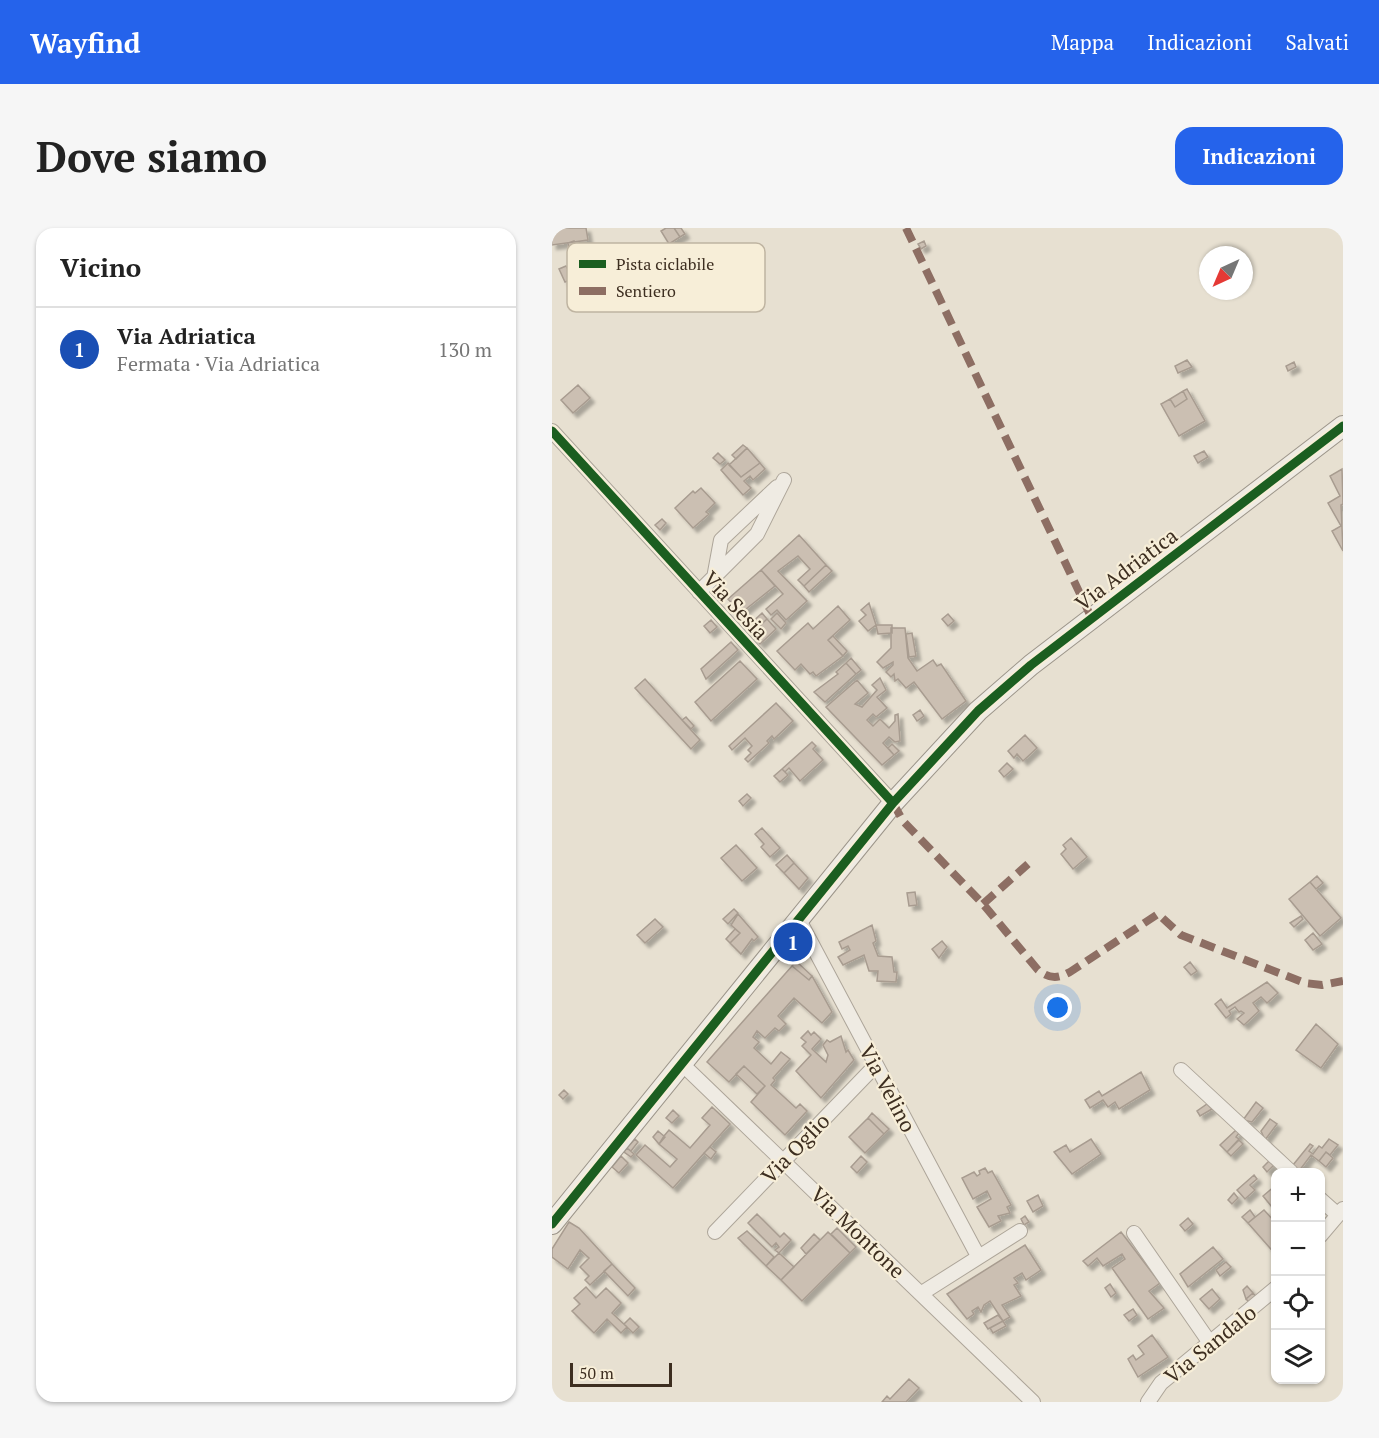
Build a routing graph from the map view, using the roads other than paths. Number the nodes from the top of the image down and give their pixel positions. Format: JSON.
{"nodes":[{"id":1,"x":1343,"y":426,"type":"edge"},
{"id":2,"x":552,"y":431,"type":"edge"},
{"id":3,"x":714,"y":578,"type":"junction"},
{"id":4,"x":699,"y":592,"type":"junction"},
{"id":5,"x":893,"y":803,"type":"junction"},
{"id":6,"x":799,"y":920,"type":"junction"},
{"id":7,"x":681,"y":1063,"type":"junction"},
{"id":8,"x":876,"y":1065,"type":"junction"},
{"id":9,"x":1181,"y":1070,"type":"dead end"},
{"id":10,"x":783,"y":1160,"type":"junction"},
{"id":11,"x":1286,"y":1168,"type":"edge"},
{"id":12,"x":1325,"y":1202,"type":"edge"},
{"id":13,"x":1341,"y":1212,"type":"edge"},
{"id":14,"x":552,"y":1224,"type":"edge"},
{"id":15,"x":1325,"y":1230,"type":"edge"},
{"id":16,"x":1020,"y":1231,"type":"dead end"},
{"id":17,"x":715,"y":1232,"type":"dead end"},
{"id":18,"x":1134,"y":1233,"type":"dead end"},
{"id":19,"x":978,"y":1256,"type":"junction"},
{"id":20,"x":1271,"y":1291,"type":"edge"},
{"id":21,"x":922,"y":1293,"type":"junction"},
{"id":22,"x":1210,"y":1342,"type":"junction"},
{"id":23,"x":1032,"y":1402,"type":"edge"},
{"id":24,"x":1148,"y":1402,"type":"edge"}],
"edges":[{"from":1,"to":5,"type":"street","name":"Via Adriatica"},
{"from":2,"to":4,"type":"street","name":"Via Sesia"},
{"from":3,"to":3,"type":"street"},
{"from":3,"to":4,"type":"street"},
{"from":4,"to":5,"type":"street","name":"Via Sesia"},
{"from":5,"to":6,"type":"street","name":"Via Adriatica"},
{"from":6,"to":7,"type":"street","name":"Via Adriatica"},
{"from":6,"to":8,"type":"street","name":"Via Velino"},
{"from":7,"to":10,"type":"street","name":"Via Montone"},
{"from":7,"to":14,"type":"street","name":"Via Adriatica"},
{"from":8,"to":10,"type":"street","name":"Via Oglio"},
{"from":8,"to":19,"type":"street","name":"Via Velino"},
{"from":9,"to":11,"type":"street"},
{"from":10,"to":17,"type":"street","name":"Via Oglio"},
{"from":10,"to":21,"type":"street","name":"Via Montone"},
{"from":12,"to":13,"type":"street"},
{"from":13,"to":15,"type":"street"},
{"from":16,"to":19,"type":"street"},
{"from":18,"to":22,"type":"street"},
{"from":19,"to":21,"type":"street"},
{"from":20,"to":22,"type":"street","name":"Via Sandalo"},
{"from":21,"to":23,"type":"street","name":"Via Montone"},
{"from":22,"to":24,"type":"street","name":"Via Sandalo"}]}
